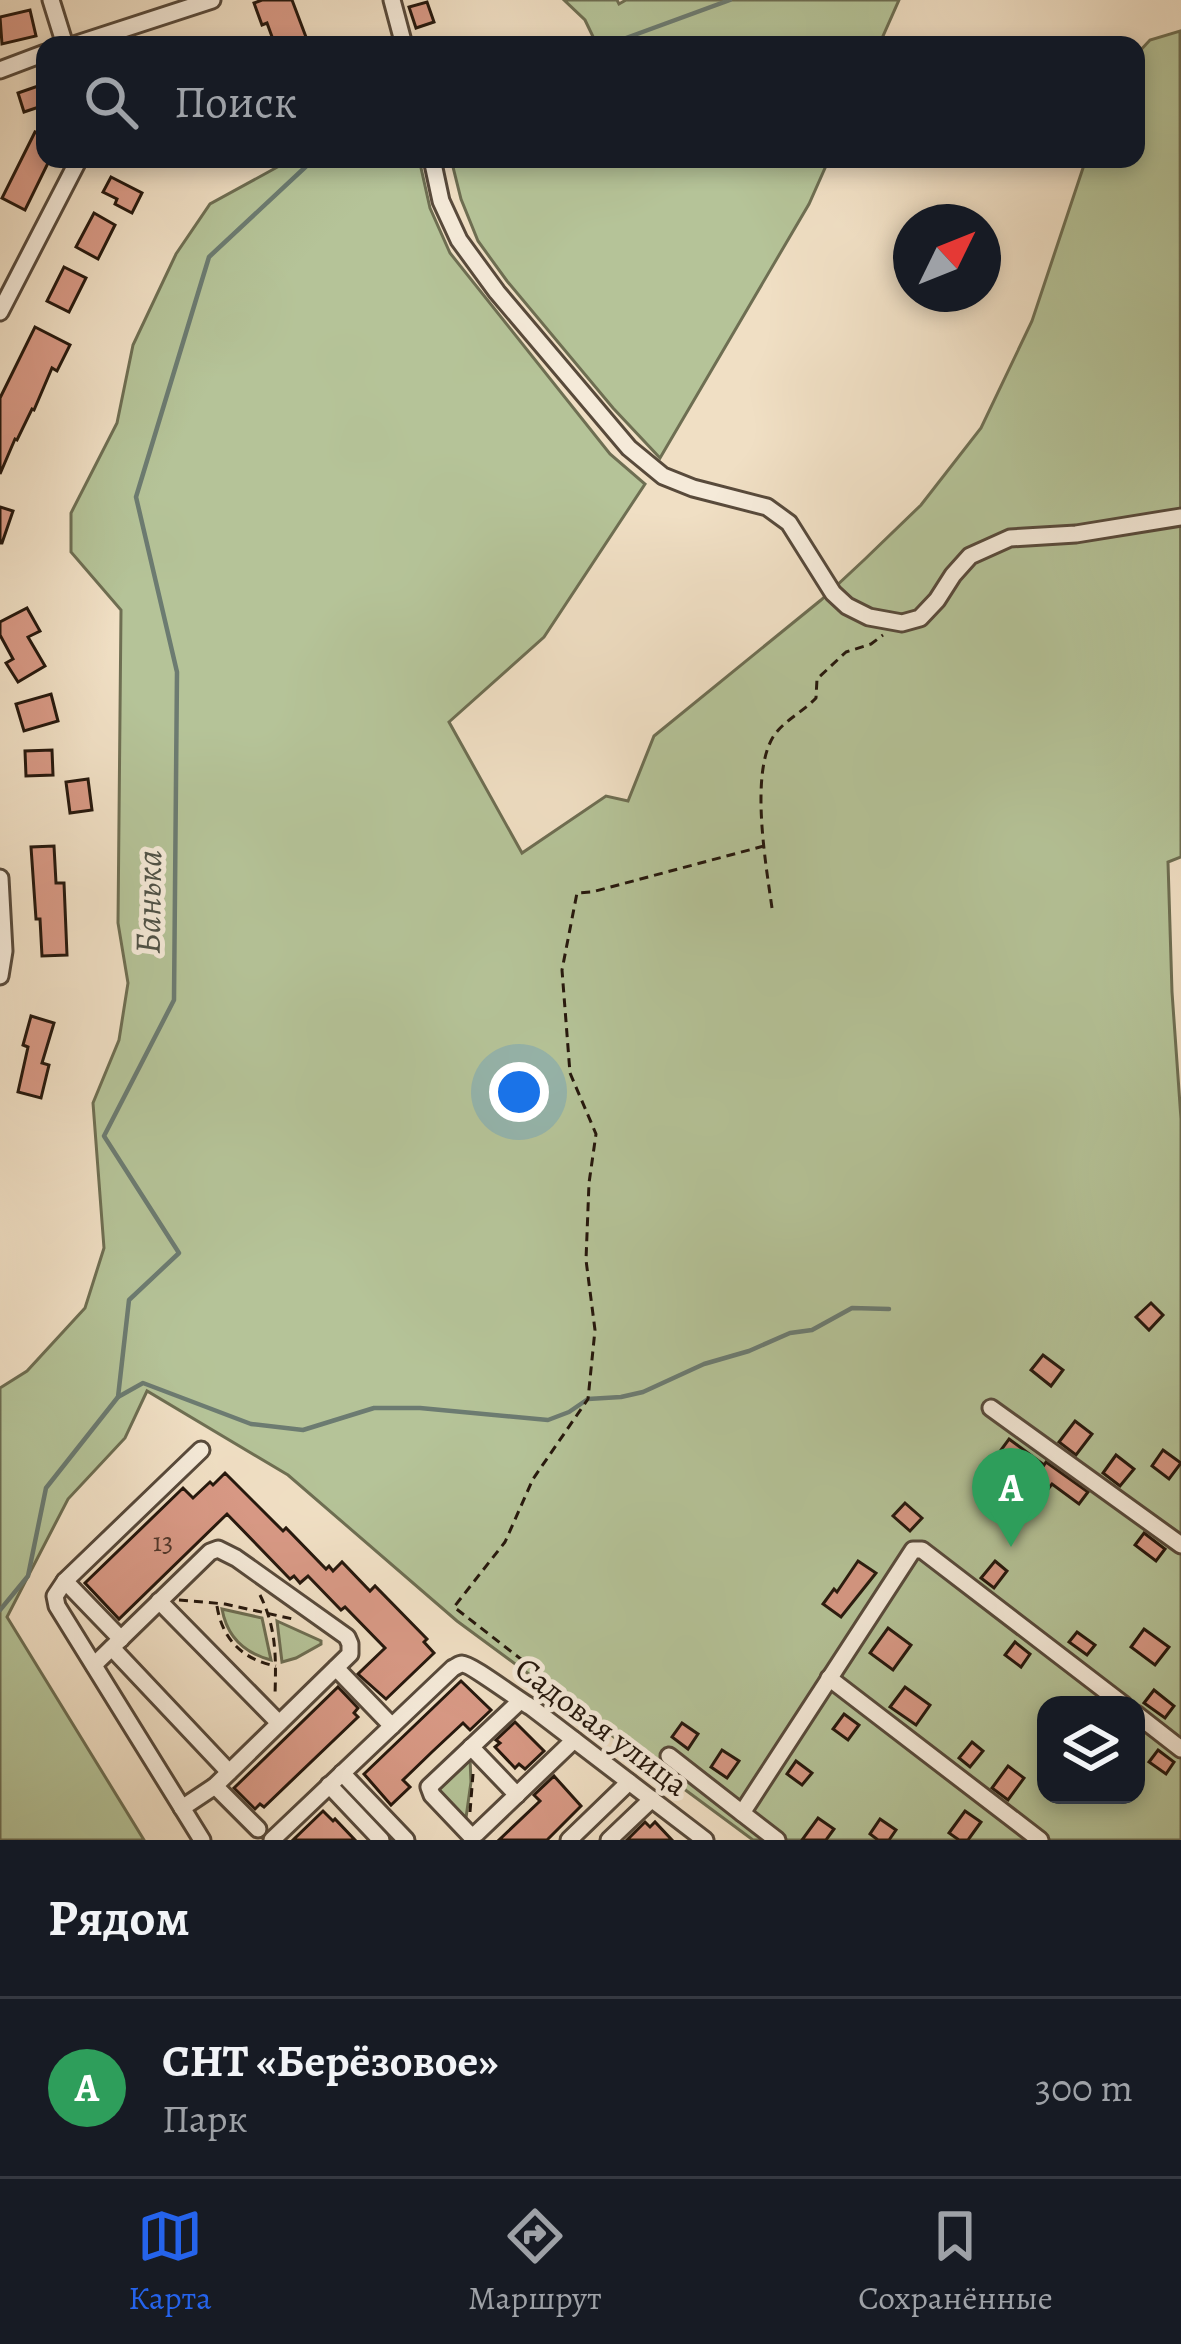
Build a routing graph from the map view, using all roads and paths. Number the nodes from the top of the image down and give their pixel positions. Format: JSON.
{"nodes":[{"id":1,"x":51,"y":0,"type":"edge"},
{"id":2,"x":212,"y":0,"type":"edge"},
{"id":3,"x":392,"y":0,"type":"edge"},
{"id":4,"x":65,"y":36,"type":"edge"},
{"id":5,"x":98,"y":36,"type":"edge"},
{"id":6,"x":402,"y":36,"type":"edge"},
{"id":7,"x":36,"y":56,"type":"edge"},
{"id":8,"x":0,"y":70,"type":"edge"},
{"id":9,"x":74,"y":168,"type":"edge"},
{"id":10,"x":434,"y":168,"type":"edge"},
{"id":11,"x":0,"y":312,"type":"edge"},
{"id":12,"x":1181,"y":517,"type":"edge"},
{"id":13,"x":889,"y":622,"type":"junction"},
{"id":14,"x":764,"y":846,"type":"junction"},
{"id":15,"x":0,"y":878,"type":"edge"},
{"id":16,"x":772,"y":908,"type":"dead end"},
{"id":17,"x":0,"y":976,"type":"edge"},
{"id":18,"x":992,"y":1408,"type":"dead end"},
{"id":19,"x":201,"y":1450,"type":"dead end"},
{"id":20,"x":1181,"y":1544,"type":"edge"},
{"id":21,"x":65,"y":1581,"type":"junction"},
{"id":22,"x":254,"y":1583,"type":"dead end"},
{"id":23,"x":163,"y":1598,"type":"junction"},
{"id":24,"x":217,"y":1604,"type":"junction"},
{"id":25,"x":268,"y":1613,"type":"junction"},
{"id":26,"x":294,"y":1620,"type":"dead end"},
{"id":27,"x":116,"y":1643,"type":"junction"},
{"id":28,"x":94,"y":1665,"type":"junction"},
{"id":29,"x":276,"y":1666,"type":"junction"},
{"id":30,"x":336,"y":1668,"type":"junction"},
{"id":31,"x":829,"y":1678,"type":"junction"},
{"id":32,"x":1112,"y":1696,"type":"edge"},
{"id":33,"x":520,"y":1701,"type":"junction"},
{"id":34,"x":1145,"y":1721,"type":"edge"},
{"id":35,"x":280,"y":1723,"type":"junction"},
{"id":36,"x":392,"y":1726,"type":"junction"},
{"id":37,"x":574,"y":1740,"type":"junction"},
{"id":38,"x":471,"y":1747,"type":"junction"},
{"id":39,"x":1181,"y":1749,"type":"edge"},
{"id":40,"x":669,"y":1756,"type":"dead end"},
{"id":41,"x":229,"y":1772,"type":"junction"},
{"id":42,"x":623,"y":1777,"type":"junction"},
{"id":43,"x":336,"y":1779,"type":"junction"},
{"id":44,"x":215,"y":1786,"type":"junction"},
{"id":45,"x":517,"y":1795,"type":"junction"},
{"id":46,"x":652,"y":1799,"type":"junction"},
{"id":47,"x":182,"y":1808,"type":"junction"},
{"id":48,"x":742,"y":1813,"type":"junction"},
{"id":49,"x":466,"y":1832,"type":"junction"},
{"id":50,"x":265,"y":1835,"type":"edge"},
{"id":51,"x":202,"y":1840,"type":"edge"},
{"id":52,"x":381,"y":1840,"type":"edge"},
{"id":53,"x":406,"y":1840,"type":"edge"},
{"id":54,"x":568,"y":1840,"type":"edge"},
{"id":55,"x":609,"y":1840,"type":"edge"},
{"id":56,"x":703,"y":1840,"type":"edge"},
{"id":57,"x":777,"y":1840,"type":"edge"},
{"id":58,"x":1040,"y":1840,"type":"edge"}],
"edges":[{"from":1,"to":4,"type":"street"},
{"from":2,"to":5,"type":"street"},
{"from":3,"to":6,"type":"street"},
{"from":7,"to":8,"type":"street"},
{"from":9,"to":11,"type":"street"},
{"from":10,"to":13,"type":"street"},
{"from":12,"to":13,"type":"street"},
{"from":13,"to":14,"type":"path"},
{"from":14,"to":16,"type":"path"},
{"from":14,"to":42,"type":"path"},
{"from":15,"to":17,"type":"street"},
{"from":18,"to":20,"type":"street"},
{"from":19,"to":21,"type":"street"},
{"from":21,"to":27,"type":"street"},
{"from":21,"to":28,"type":"street"},
{"from":22,"to":25,"type":"path"},
{"from":23,"to":24,"type":"path"},
{"from":23,"to":27,"type":"street"},
{"from":23,"to":30,"type":"street"},
{"from":23,"to":35,"type":"street"},
{"from":24,"to":25,"type":"path"},
{"from":24,"to":29,"type":"path"},
{"from":25,"to":26,"type":"path"},
{"from":25,"to":29,"type":"path"},
{"from":27,"to":28,"type":"street"},
{"from":27,"to":41,"type":"street"},
{"from":28,"to":47,"type":"street"},
{"from":29,"to":35,"type":"path"},
{"from":30,"to":35,"type":"street"},
{"from":30,"to":36,"type":"street"},
{"from":31,"to":32,"type":"street"},
{"from":31,"to":48,"type":"street"},
{"from":31,"to":58,"type":"street"},
{"from":33,"to":36,"type":"street","name":"Садовая улица"},
{"from":33,"to":37,"type":"street","name":"Садовая улица"},
{"from":33,"to":38,"type":"street"},
{"from":34,"to":39,"type":"street"},
{"from":35,"to":41,"type":"street"},
{"from":36,"to":43,"type":"street"},
{"from":37,"to":42,"type":"street","name":"Садовая улица"},
{"from":37,"to":45,"type":"street"},
{"from":38,"to":45,"type":"street"},
{"from":38,"to":49,"type":"path"},
{"from":38,"to":49,"type":"street"},
{"from":40,"to":48,"type":"street"},
{"from":41,"to":44,"type":"street"},
{"from":42,"to":46,"type":"street","name":"Садовая улица"},
{"from":42,"to":54,"type":"street"},
{"from":43,"to":50,"type":"street"},
{"from":43,"to":52,"type":"street"},
{"from":43,"to":53,"type":"street"},
{"from":44,"to":47,"type":"street"},
{"from":44,"to":50,"type":"street"},
{"from":45,"to":49,"type":"street"},
{"from":46,"to":55,"type":"street"},
{"from":46,"to":56,"type":"street","name":"Садовая улица"},
{"from":47,"to":51,"type":"street"},
{"from":48,"to":57,"type":"street"}]}
